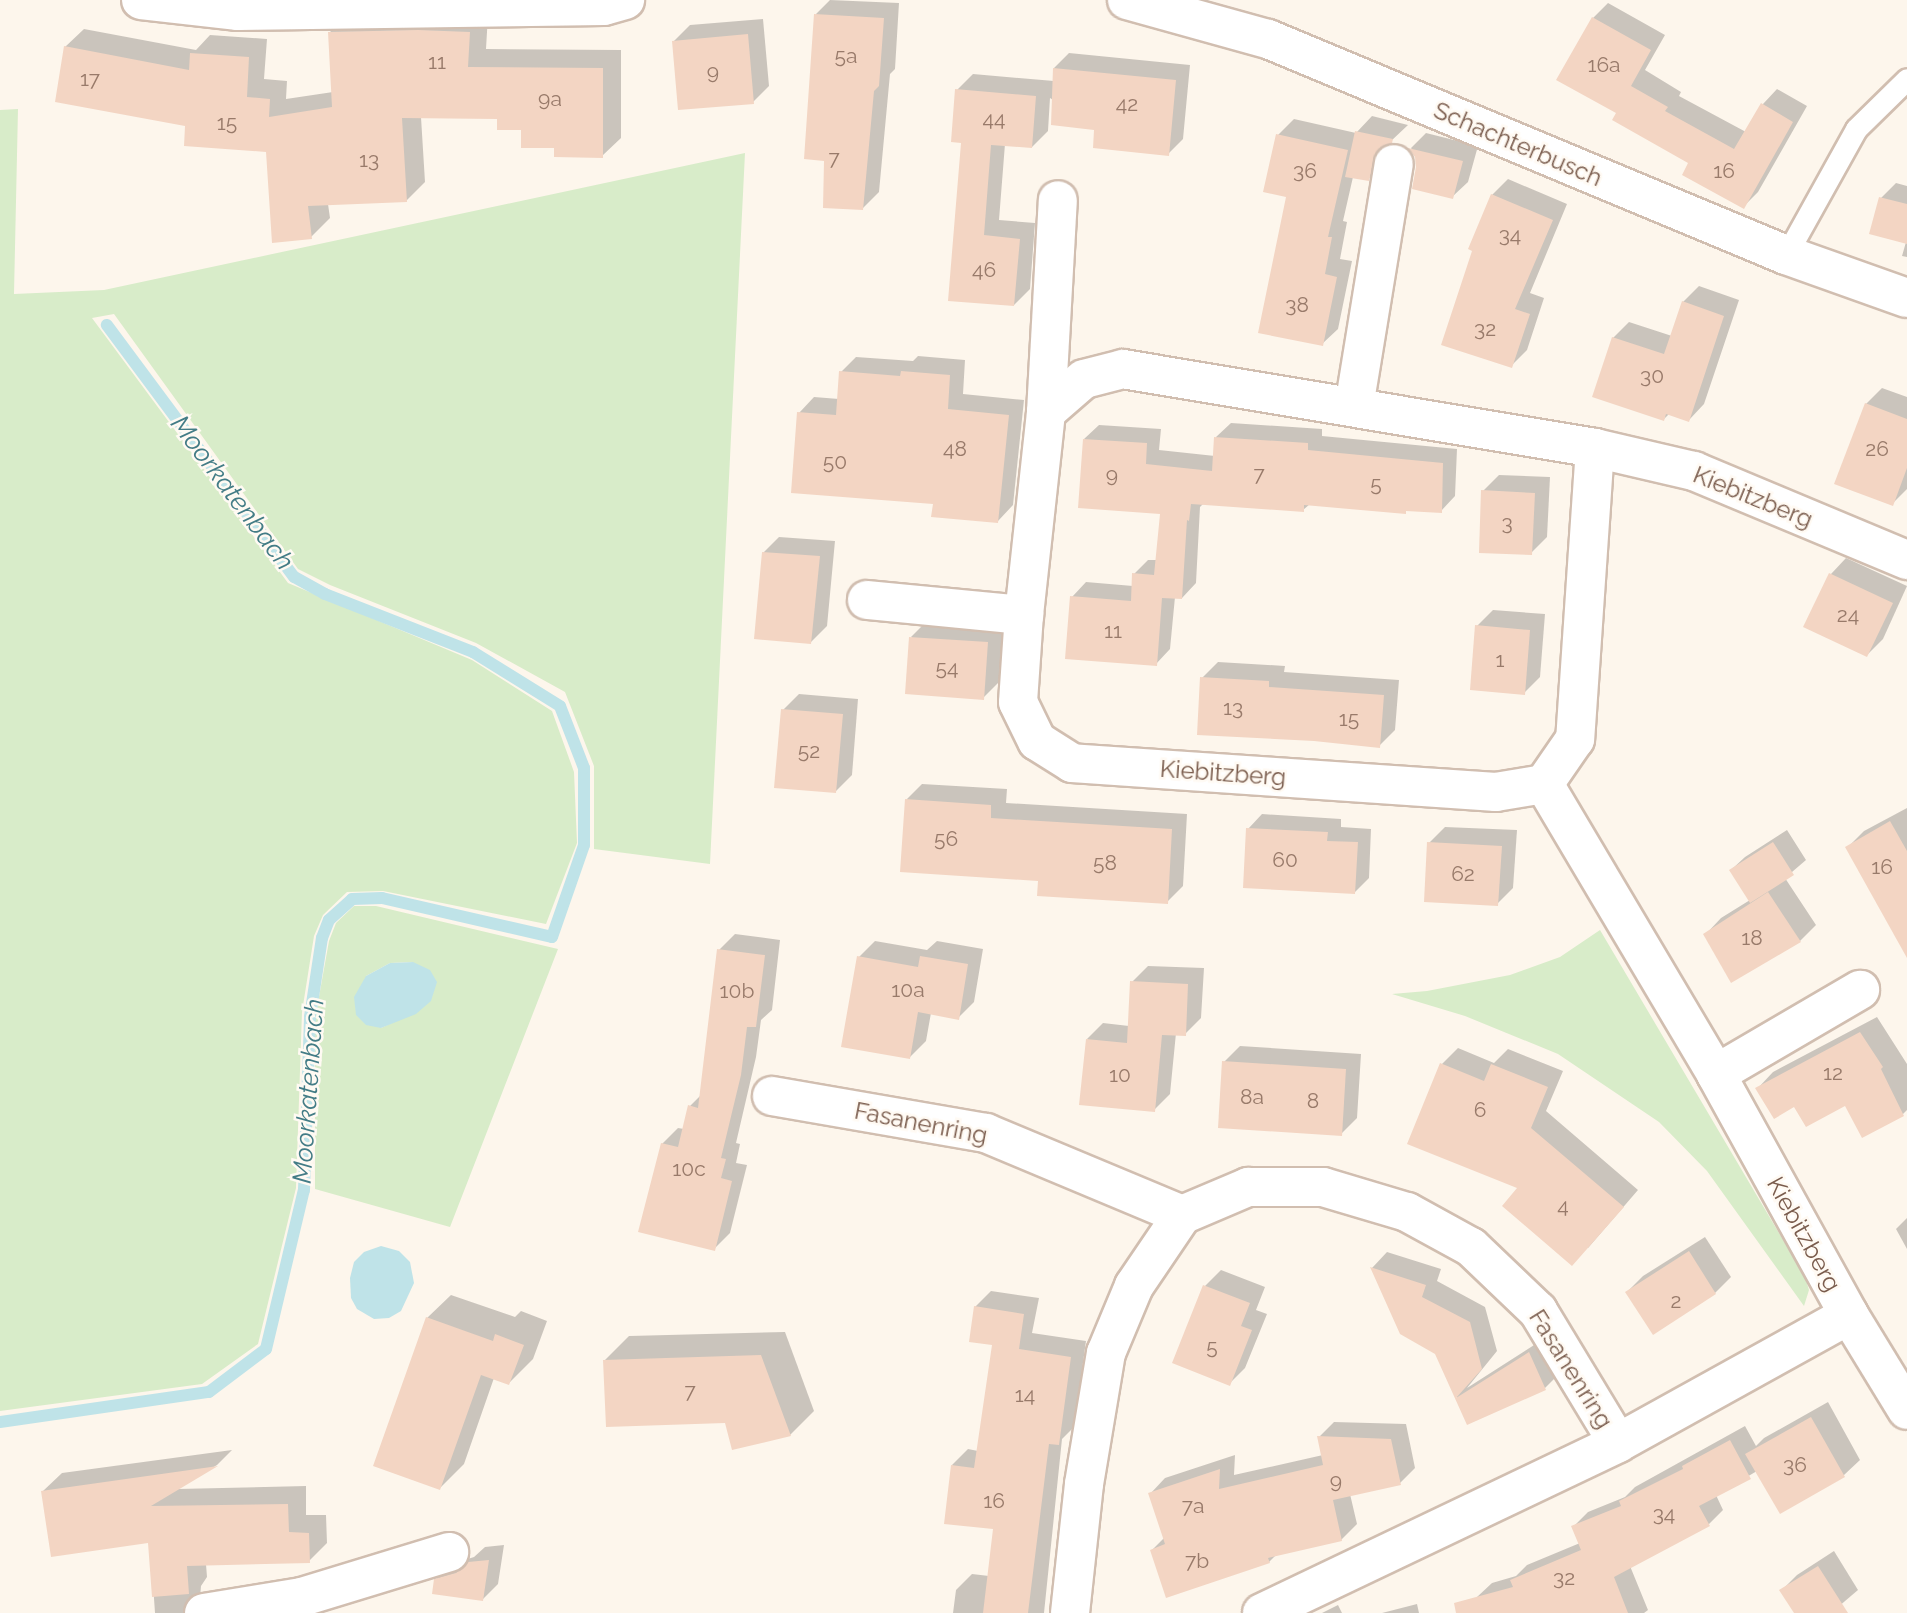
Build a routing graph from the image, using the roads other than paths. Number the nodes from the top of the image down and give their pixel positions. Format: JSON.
{"nodes":[{"id":1,"x":141,"y":0,"type":"edge"},
{"id":2,"x":625,"y":0,"type":"edge"},
{"id":3,"x":1127,"y":0,"type":"edge"},
{"id":4,"x":1907,"y":79,"type":"edge"},
{"id":5,"x":1394,"y":164,"type":"dead end"},
{"id":6,"x":1058,"y":200,"type":"dead end"},
{"id":7,"x":1786,"y":255,"type":"junction"},
{"id":8,"x":1907,"y":298,"type":"edge"},
{"id":9,"x":1354,"y":407,"type":"junction"},
{"id":10,"x":1046,"y":412,"type":"junction"},
{"id":11,"x":1595,"y":448,"type":"junction"},
{"id":12,"x":1907,"y":560,"type":"edge"},
{"id":13,"x":867,"y":600,"type":"dead end"},
{"id":14,"x":1024,"y":615,"type":"junction"},
{"id":15,"x":1544,"y":784,"type":"junction"},
{"id":16,"x":1860,"y":990,"type":"dead end"},
{"id":17,"x":1716,"y":1074,"type":"junction"},
{"id":18,"x":772,"y":1096,"type":"dead end"},
{"id":19,"x":1182,"y":1215,"type":"junction"},
{"id":20,"x":1849,"y":1315,"type":"junction"},
{"id":21,"x":1903,"y":1395,"type":"edge"},
{"id":22,"x":1618,"y":1443,"type":"junction"},
{"id":23,"x":449,"y":1552,"type":"dead end"},
{"id":24,"x":204,"y":1613,"type":"edge"},
{"id":25,"x":1070,"y":1613,"type":"edge"},
{"id":26,"x":1262,"y":1613,"type":"edge"}],
"edges":[{"from":1,"to":2,"type":"street"},
{"from":3,"to":7,"type":"street","name":"Schachterbusch"},
{"from":4,"to":7,"type":"lane"},
{"from":5,"to":9,"type":"street"},
{"from":6,"to":10,"type":"street","name":"Kiebitzberg"},
{"from":7,"to":8,"type":"street","name":"Schachterbusch"},
{"from":9,"to":10,"type":"street","name":"Kiebitzberg"},
{"from":9,"to":11,"type":"street","name":"Kiebitzberg"},
{"from":10,"to":14,"type":"street","name":"Kiebitzberg"},
{"from":11,"to":12,"type":"street","name":"Kiebitzberg"},
{"from":11,"to":15,"type":"street"},
{"from":13,"to":14,"type":"street"},
{"from":14,"to":15,"type":"street","name":"Kiebitzberg"},
{"from":15,"to":17,"type":"street","name":"Kiebitzberg"},
{"from":16,"to":17,"type":"street"},
{"from":17,"to":20,"type":"street","name":"Kiebitzberg"},
{"from":18,"to":19,"type":"street","name":"Fasanenring"},
{"from":19,"to":22,"type":"street","name":"Fasanenring"},
{"from":19,"to":25,"type":"street"},
{"from":20,"to":21,"type":"street","name":"Kiebitzberg"},
{"from":20,"to":22,"type":"street","name":"Fasanenring"},
{"from":22,"to":26,"type":"street","name":"Fasanenring"},
{"from":23,"to":24,"type":"street"}]}
